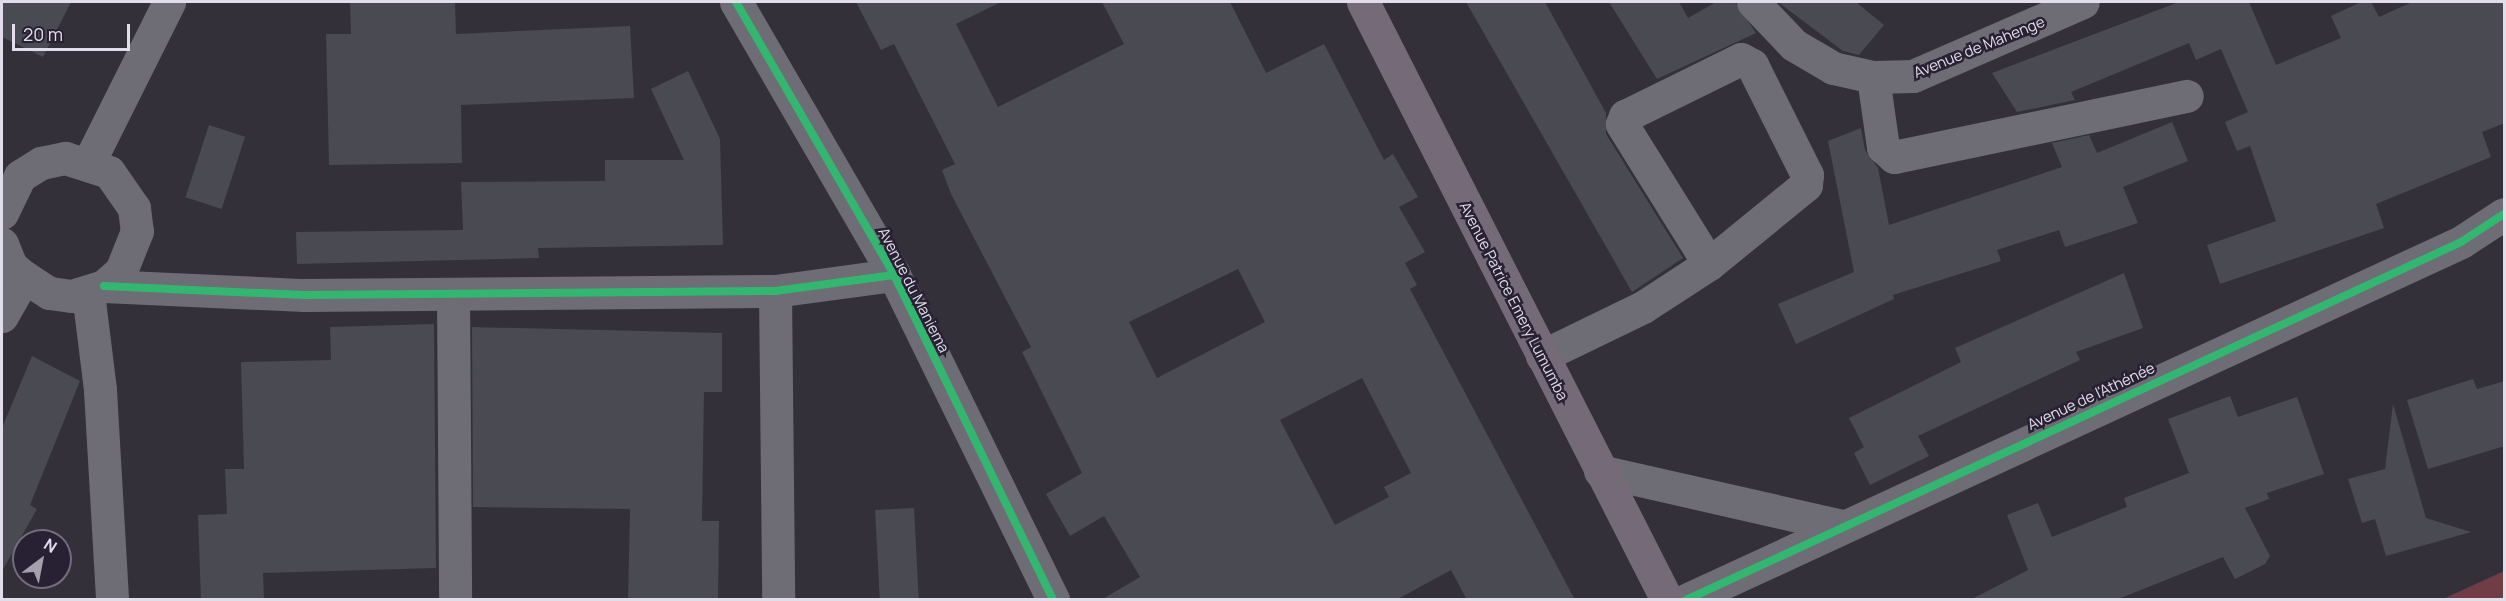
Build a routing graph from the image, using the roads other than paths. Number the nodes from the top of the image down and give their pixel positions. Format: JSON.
{"nodes":[{"id":1,"x":169,"y":2,"type":"edge"},
{"id":2,"x":736,"y":2,"type":"edge"},
{"id":3,"x":1363,"y":2,"type":"edge"},
{"id":4,"x":1753,"y":2,"type":"edge"},
{"id":5,"x":2083,"y":2,"type":"edge"},
{"id":6,"x":1873,"y":77,"type":"junction"},
{"id":7,"x":2187,"y":96,"type":"dead end"},
{"id":8,"x":89,"y":162,"type":"junction"},
{"id":9,"x":2,"y":213,"type":"edge"},
{"id":10,"x":2505,"y":214,"type":"edge"},
{"id":11,"x":2505,"y":236,"type":"edge"},
{"id":12,"x":2461,"y":242,"type":"junction"},
{"id":13,"x":2,"y":244,"type":"edge"},
{"id":14,"x":1708,"y":264,"type":"junction"},
{"id":15,"x":894,"y":275,"type":"junction"},
{"id":16,"x":24,"y":277,"type":"junction"},
{"id":17,"x":96,"y":290,"type":"junction"},
{"id":18,"x":775,"y":291,"type":"junction"},
{"id":19,"x":453,"y":294,"type":"junction"},
{"id":20,"x":2,"y":316,"type":"edge"},
{"id":21,"x":1542,"y":356,"type":"junction"},
{"id":22,"x":1600,"y":471,"type":"junction"},
{"id":23,"x":1843,"y":526,"type":"junction"},
{"id":24,"x":112,"y":600,"type":"edge"},
{"id":25,"x":455,"y":600,"type":"edge"},
{"id":26,"x":778,"y":600,"type":"edge"},
{"id":27,"x":1053,"y":600,"type":"edge"},
{"id":28,"x":1667,"y":600,"type":"edge"},
{"id":29,"x":1686,"y":600,"type":"edge"}],
"edges":[{"from":1,"to":8,"type":"street"},
{"from":2,"to":15,"type":"street","name":"Avenue du Maniema"},
{"from":3,"to":21,"type":"main road","name":"Avenue Patrice Emery Lumumba"},
{"from":4,"to":6,"type":"street","name":"Avenue de Mahenge"},
{"from":5,"to":6,"type":"street","name":"Avenue de Mahenge"},
{"from":6,"to":7,"type":"street"},
{"from":8,"to":9,"type":"street"},
{"from":8,"to":17,"type":"street"},
{"from":10,"to":12,"type":"street","name":"Avenue de l'Athénée"},
{"from":11,"to":12,"type":"street"},
{"from":12,"to":23,"type":"street","name":"Avenue de l'Athénée"},
{"from":13,"to":16,"type":"street"},
{"from":14,"to":14,"type":"street"},
{"from":14,"to":21,"type":"street"},
{"from":15,"to":18,"type":"street"},
{"from":15,"to":27,"type":"street","name":"Avenue du Maniema"},
{"from":16,"to":17,"type":"street"},
{"from":16,"to":20,"type":"street"},
{"from":17,"to":19,"type":"street"},
{"from":17,"to":24,"type":"street"},
{"from":18,"to":19,"type":"street"},
{"from":18,"to":26,"type":"street"},
{"from":19,"to":25,"type":"street"},
{"from":21,"to":22,"type":"main road","name":"Avenue Patrice Emery Lumumba"},
{"from":22,"to":23,"type":"street"},
{"from":22,"to":28,"type":"main road","name":"Avenue Patrice Emery Lumumba"},
{"from":23,"to":29,"type":"street","name":"Avenue de l'Athénée"}]}
